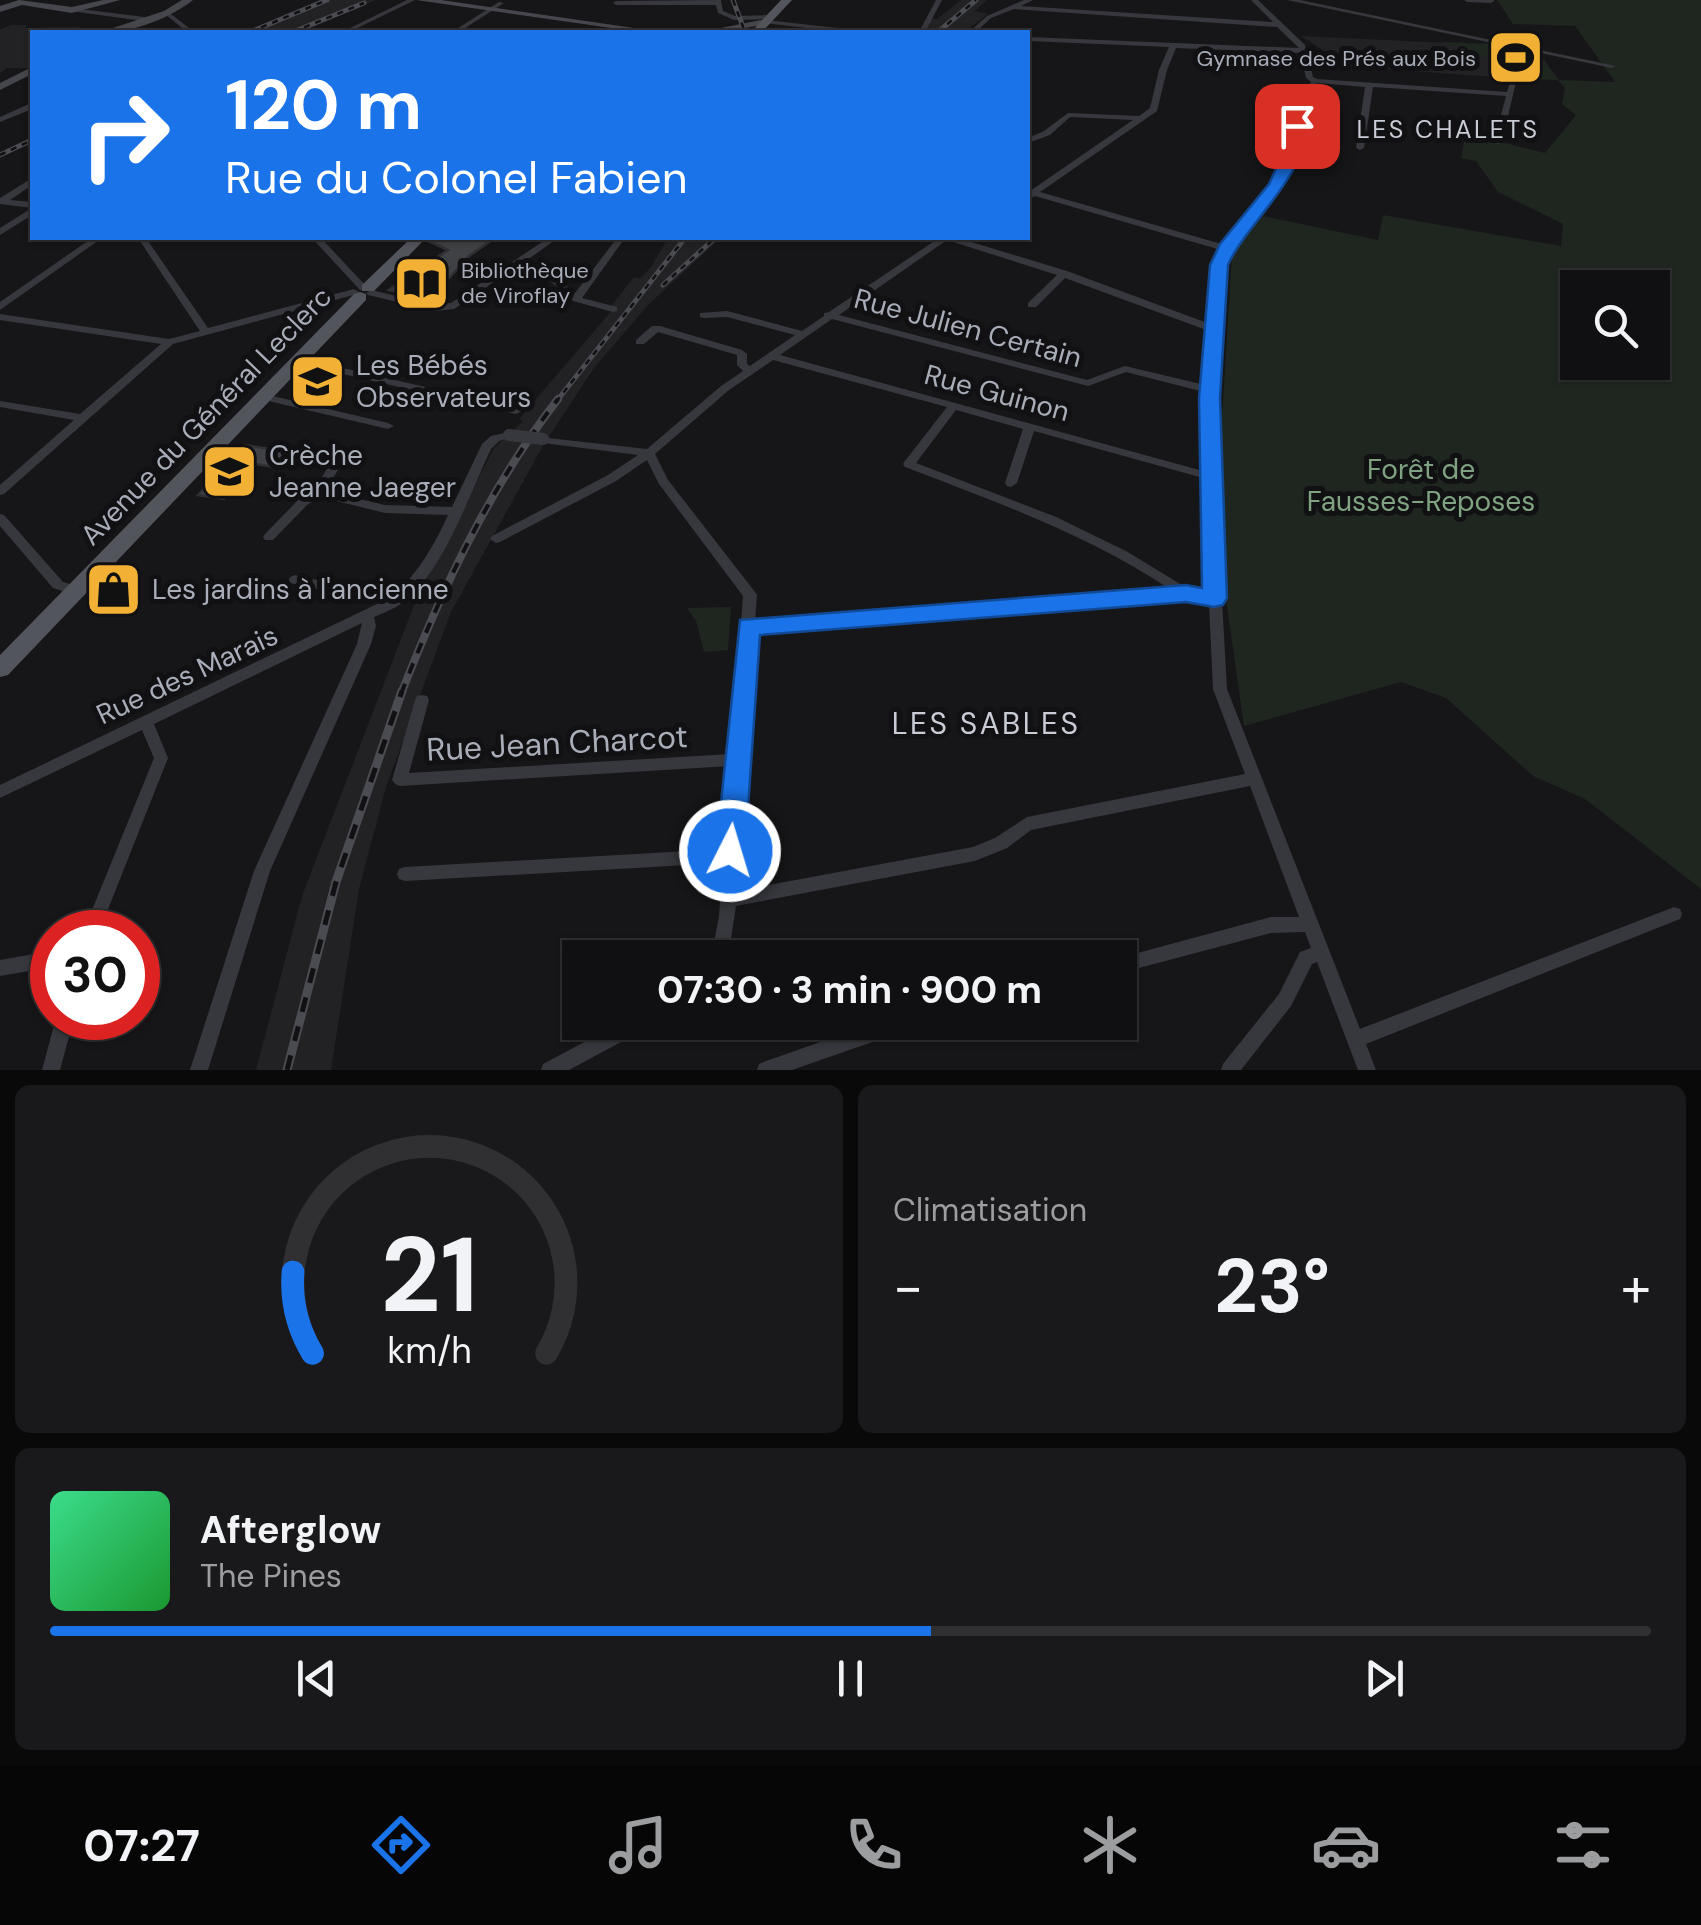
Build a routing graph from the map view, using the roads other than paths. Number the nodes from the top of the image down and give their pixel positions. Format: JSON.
{"nodes":[{"id":1,"x":115,"y":0,"type":"edge"},
{"id":2,"x":188,"y":0,"type":"edge"},
{"id":3,"x":412,"y":0,"type":"edge"},
{"id":4,"x":421,"y":0,"type":"edge"},
{"id":5,"x":787,"y":0,"type":"edge"},
{"id":6,"x":940,"y":0,"type":"edge"},
{"id":7,"x":1030,"y":0,"type":"edge"},
{"id":8,"x":1254,"y":0,"type":"edge"},
{"id":9,"x":1290,"y":0,"type":"edge"},
{"id":10,"x":1467,"y":0,"type":"edge"},
{"id":11,"x":25,"y":1,"type":"edge"},
{"id":12,"x":718,"y":1,"type":"edge"},
{"id":13,"x":1491,"y":1,"type":"edge"},
{"id":14,"x":616,"y":4,"type":"dead end"},
{"id":15,"x":496,"y":5,"type":"edge"},
{"id":16,"x":1017,"y":8,"type":"junction"},
{"id":17,"x":0,"y":9,"type":"edge"},
{"id":18,"x":72,"y":10,"type":"junction"},
{"id":19,"x":170,"y":11,"type":"junction"},
{"id":20,"x":144,"y":19,"type":"junction"},
{"id":21,"x":763,"y":25,"type":"edge"},
{"id":22,"x":1281,"y":25,"type":"junction"},
{"id":23,"x":738,"y":26,"type":"edge"},
{"id":24,"x":112,"y":30,"type":"edge"},
{"id":25,"x":188,"y":30,"type":"edge"},
{"id":26,"x":349,"y":30,"type":"edge"},
{"id":27,"x":458,"y":30,"type":"edge"},
{"id":28,"x":613,"y":30,"type":"edge"},
{"id":29,"x":829,"y":30,"type":"edge"},
{"id":30,"x":923,"y":30,"type":"edge"},
{"id":31,"x":974,"y":30,"type":"edge"},
{"id":32,"x":1030,"y":39,"type":"edge"},
{"id":33,"x":1174,"y":45,"type":"junction"},
{"id":34,"x":1303,"y":52,"type":"junction"},
{"id":35,"x":1612,"y":66,"type":"dead end"},
{"id":36,"x":30,"y":71,"type":"edge"},
{"id":37,"x":1315,"y":81,"type":"junction"},
{"id":38,"x":1512,"y":84,"type":"dead end"},
{"id":39,"x":1368,"y":86,"type":"junction"},
{"id":40,"x":0,"y":87,"type":"edge"},
{"id":41,"x":1509,"y":94,"type":"junction"},
{"id":42,"x":30,"y":107,"type":"edge"},
{"id":43,"x":1140,"y":118,"type":"junction"},
{"id":44,"x":0,"y":120,"type":"edge"},
{"id":45,"x":1031,"y":141,"type":"edge"},
{"id":46,"x":1498,"y":142,"type":"dead end"},
{"id":47,"x":1360,"y":148,"type":"dead end"},
{"id":48,"x":30,"y":183,"type":"edge"},
{"id":49,"x":1030,"y":195,"type":"edge"},
{"id":50,"x":1,"y":201,"type":"edge"},
{"id":51,"x":30,"y":208,"type":"edge"},
{"id":52,"x":30,"y":210,"type":"edge"},
{"id":53,"x":0,"y":232,"type":"edge"},
{"id":54,"x":94,"y":240,"type":"edge"},
{"id":55,"x":143,"y":240,"type":"edge"},
{"id":56,"x":318,"y":240,"type":"edge"},
{"id":57,"x":412,"y":240,"type":"edge"},
{"id":58,"x":550,"y":240,"type":"edge"},
{"id":59,"x":620,"y":240,"type":"edge"},
{"id":60,"x":944,"y":240,"type":"edge"},
{"id":61,"x":954,"y":240,"type":"edge"},
{"id":62,"x":1226,"y":248,"type":"junction"},
{"id":63,"x":512,"y":266,"type":"junction"},
{"id":64,"x":1064,"y":274,"type":"junction"},
{"id":65,"x":363,"y":291,"type":"junction"},
{"id":66,"x":576,"y":298,"type":"junction"},
{"id":67,"x":1032,"y":305,"type":"dead end"},
{"id":68,"x":0,"y":307,"type":"edge"},
{"id":69,"x":613,"y":309,"type":"dead end"},
{"id":70,"x":704,"y":315,"type":"dead end"},
{"id":71,"x":828,"y":315,"type":"junction"},
{"id":72,"x":0,"y":317,"type":"edge"},
{"id":73,"x":1214,"y":329,"type":"junction"},
{"id":74,"x":205,"y":332,"type":"junction"},
{"id":75,"x":802,"y":334,"type":"junction"},
{"id":76,"x":169,"y":342,"type":"junction"},
{"id":77,"x":640,"y":342,"type":"dead end"},
{"id":78,"x":772,"y":356,"type":"junction"},
{"id":79,"x":297,"y":364,"type":"junction"},
{"id":80,"x":750,"y":370,"type":"junction"},
{"id":81,"x":1210,"y":390,"type":"junction"},
{"id":82,"x":264,"y":398,"type":"junction"},
{"id":83,"x":0,"y":404,"type":"edge"},
{"id":84,"x":953,"y":407,"type":"junction"},
{"id":85,"x":516,"y":411,"type":"dead end"},
{"id":86,"x":82,"y":418,"type":"junction"},
{"id":87,"x":388,"y":426,"type":"dead end"},
{"id":88,"x":1028,"y":428,"type":"junction"},
{"id":89,"x":649,"y":452,"type":"junction"},
{"id":90,"x":332,"y":470,"type":"dead end"},
{"id":91,"x":1209,"y":476,"type":"junction"},
{"id":92,"x":1012,"y":483,"type":"dead end"},
{"id":93,"x":0,"y":491,"type":"edge"},
{"id":94,"x":318,"y":494,"type":"junction"},
{"id":95,"x":454,"y":511,"type":"junction"},
{"id":96,"x":0,"y":518,"type":"edge"},
{"id":97,"x":269,"y":537,"type":"dead end"},
{"id":98,"x":496,"y":539,"type":"dead end"},
{"id":99,"x":295,"y":580,"type":"dead end"},
{"id":100,"x":83,"y":582,"type":"junction"},
{"id":101,"x":1186,"y":594,"type":"junction"},
{"id":102,"x":1214,"y":598,"type":"junction"},
{"id":103,"x":395,"y":602,"type":"junction"},
{"id":104,"x":367,"y":618,"type":"junction"},
{"id":105,"x":748,"y":626,"type":"junction"},
{"id":106,"x":0,"y":668,"type":"edge"},
{"id":107,"x":422,"y":700,"type":"dead end"},
{"id":108,"x":147,"y":724,"type":"junction"},
{"id":109,"x":738,"y":760,"type":"junction"},
{"id":110,"x":1253,"y":779,"type":"junction"},
{"id":111,"x":0,"y":792,"type":"edge"},
{"id":112,"x":730,"y":856,"type":"junction"},
{"id":113,"x":405,"y":874,"type":"dead end"},
{"id":114,"x":728,"y":900,"type":"junction"},
{"id":115,"x":100,"y":910,"type":"edge"},
{"id":116,"x":1674,"y":914,"type":"dead end"},
{"id":117,"x":1310,"y":924,"type":"junction"},
{"id":118,"x":722,"y":940,"type":"edge"},
{"id":119,"x":1321,"y":952,"type":"junction"},
{"id":120,"x":1137,"y":960,"type":"edge"},
{"id":121,"x":30,"y":963,"type":"edge"},
{"id":122,"x":0,"y":968,"type":"edge"},
{"id":123,"x":1356,"y":1039,"type":"junction"},
{"id":124,"x":60,"y":1040,"type":"edge"},
{"id":125,"x":607,"y":1040,"type":"edge"},
{"id":126,"x":852,"y":1040,"type":"edge"},
{"id":127,"x":51,"y":1070,"type":"edge"},
{"id":128,"x":198,"y":1070,"type":"edge"},
{"id":129,"x":550,"y":1070,"type":"edge"},
{"id":130,"x":766,"y":1070,"type":"edge"},
{"id":131,"x":1230,"y":1070,"type":"edge"},
{"id":132,"x":1368,"y":1070,"type":"edge"}],
"edges":[{"from":1,"to":18,"type":"street"},
{"from":2,"to":19,"type":"street"},
{"from":3,"to":26,"type":"street"},
{"from":4,"to":15,"type":"street"},
{"from":5,"to":21,"type":"main road"},
{"from":6,"to":30,"type":"street"},
{"from":7,"to":16,"type":"street"},
{"from":8,"to":22,"type":"street"},
{"from":9,"to":35,"type":"street"},
{"from":10,"to":13,"type":"street"},
{"from":11,"to":17,"type":"street"},
{"from":11,"to":18,"type":"street"},
{"from":12,"to":14,"type":"street"},
{"from":12,"to":23,"type":"street"},
{"from":15,"to":27,"type":"street"},
{"from":15,"to":28,"type":"street"},
{"from":16,"to":22,"type":"street"},
{"from":16,"to":31,"type":"street"},
{"from":18,"to":20,"type":"street"},
{"from":19,"to":20,"type":"street"},
{"from":19,"to":25,"type":"street"},
{"from":20,"to":24,"type":"street"},
{"from":21,"to":23,"type":"main road"},
{"from":21,"to":23,"type":"street"},
{"from":21,"to":29,"type":"street"},
{"from":22,"to":34,"type":"street"},
{"from":32,"to":33,"type":"street"},
{"from":33,"to":34,"type":"street"},
{"from":33,"to":43,"type":"street"},
{"from":34,"to":37,"type":"street"},
{"from":36,"to":40,"type":"street"},
{"from":37,"to":39,"type":"street"},
{"from":37,"to":62,"type":"street"},
{"from":38,"to":41,"type":"street"},
{"from":39,"to":41,"type":"street"},
{"from":39,"to":47,"type":"street"},
{"from":41,"to":46,"type":"street"},
{"from":42,"to":44,"type":"street"},
{"from":43,"to":45,"type":"street"},
{"from":43,"to":49,"type":"street"},
{"from":48,"to":50,"type":"street"},
{"from":49,"to":62,"type":"street"},
{"from":50,"to":51,"type":"street"},
{"from":52,"to":53,"type":"street"},
{"from":54,"to":68,"type":"street"},
{"from":55,"to":74,"type":"street"},
{"from":56,"to":65,"type":"street"},
{"from":57,"to":65,"type":"main road","name":"Avenue du Général Leclerc"},
{"from":58,"to":63,"type":"street"},
{"from":59,"to":66,"type":"street"},
{"from":60,"to":71,"type":"street"},
{"from":61,"to":64,"type":"street"},
{"from":62,"to":73,"type":"street"},
{"from":63,"to":65,"type":"street"},
{"from":63,"to":66,"type":"street"},
{"from":64,"to":67,"type":"street"},
{"from":64,"to":73,"type":"street"},
{"from":65,"to":74,"type":"street"},
{"from":65,"to":79,"type":"main road","name":"Avenue du Général Leclerc"},
{"from":66,"to":69,"type":"street"},
{"from":70,"to":75,"type":"street"},
{"from":71,"to":75,"type":"street"},
{"from":71,"to":81,"type":"street","name":"Rue Julien Certain"},
{"from":72,"to":76,"type":"street"},
{"from":73,"to":81,"type":"street"},
{"from":74,"to":76,"type":"street"},
{"from":75,"to":78,"type":"street"},
{"from":76,"to":86,"type":"street"},
{"from":77,"to":80,"type":"street"},
{"from":78,"to":80,"type":"street"},
{"from":78,"to":84,"type":"street","name":"Rue Guinon"},
{"from":79,"to":82,"type":"main road","name":"Avenue du Général Leclerc"},
{"from":79,"to":85,"type":"street"},
{"from":80,"to":89,"type":"street"},
{"from":81,"to":91,"type":"street"},
{"from":82,"to":87,"type":"street"},
{"from":82,"to":100,"type":"main road","name":"Avenue du Général Leclerc"},
{"from":83,"to":86,"type":"street"},
{"from":84,"to":88,"type":"street","name":"Rue Guinon"},
{"from":84,"to":101,"type":"street"},
{"from":86,"to":93,"type":"street"},
{"from":88,"to":91,"type":"street","name":"Rue Guinon"},
{"from":88,"to":92,"type":"street"},
{"from":89,"to":95,"type":"street","name":"Rue des Marais","bridge":true},
{"from":89,"to":98,"type":"street"},
{"from":89,"to":105,"type":"street"},
{"from":90,"to":94,"type":"street"},
{"from":91,"to":102,"type":"street"},
{"from":94,"to":95,"type":"street"},
{"from":94,"to":97,"type":"street"},
{"from":95,"to":103,"type":"street","name":"Rue des Marais"},
{"from":96,"to":100,"type":"street"},
{"from":99,"to":103,"type":"street"},
{"from":100,"to":106,"type":"main road","name":"Avenue du Général Leclerc"},
{"from":101,"to":102,"type":"street"},
{"from":101,"to":105,"type":"street"},
{"from":102,"to":110,"type":"street"},
{"from":103,"to":104,"type":"street","name":"Rue des Marais"},
{"from":104,"to":108,"type":"street","name":"Rue des Marais"},
{"from":104,"to":128,"type":"street"},
{"from":105,"to":109,"type":"street"},
{"from":107,"to":109,"type":"street","name":"Rue Jean Charcot"},
{"from":108,"to":111,"type":"street","name":"Rue des Marais"},
{"from":108,"to":115,"type":"street"},
{"from":109,"to":112,"type":"street"},
{"from":110,"to":114,"type":"street"},
{"from":110,"to":117,"type":"street"},
{"from":112,"to":113,"type":"street"},
{"from":112,"to":114,"type":"street"},
{"from":114,"to":118,"type":"street"},
{"from":116,"to":123,"type":"street"},
{"from":117,"to":119,"type":"street"},
{"from":117,"to":120,"type":"street"},
{"from":119,"to":123,"type":"street"},
{"from":119,"to":131,"type":"street"},
{"from":121,"to":122,"type":"street"},
{"from":123,"to":132,"type":"street"},
{"from":124,"to":127,"type":"street"},
{"from":125,"to":129,"type":"street"},
{"from":126,"to":130,"type":"street"}]}
